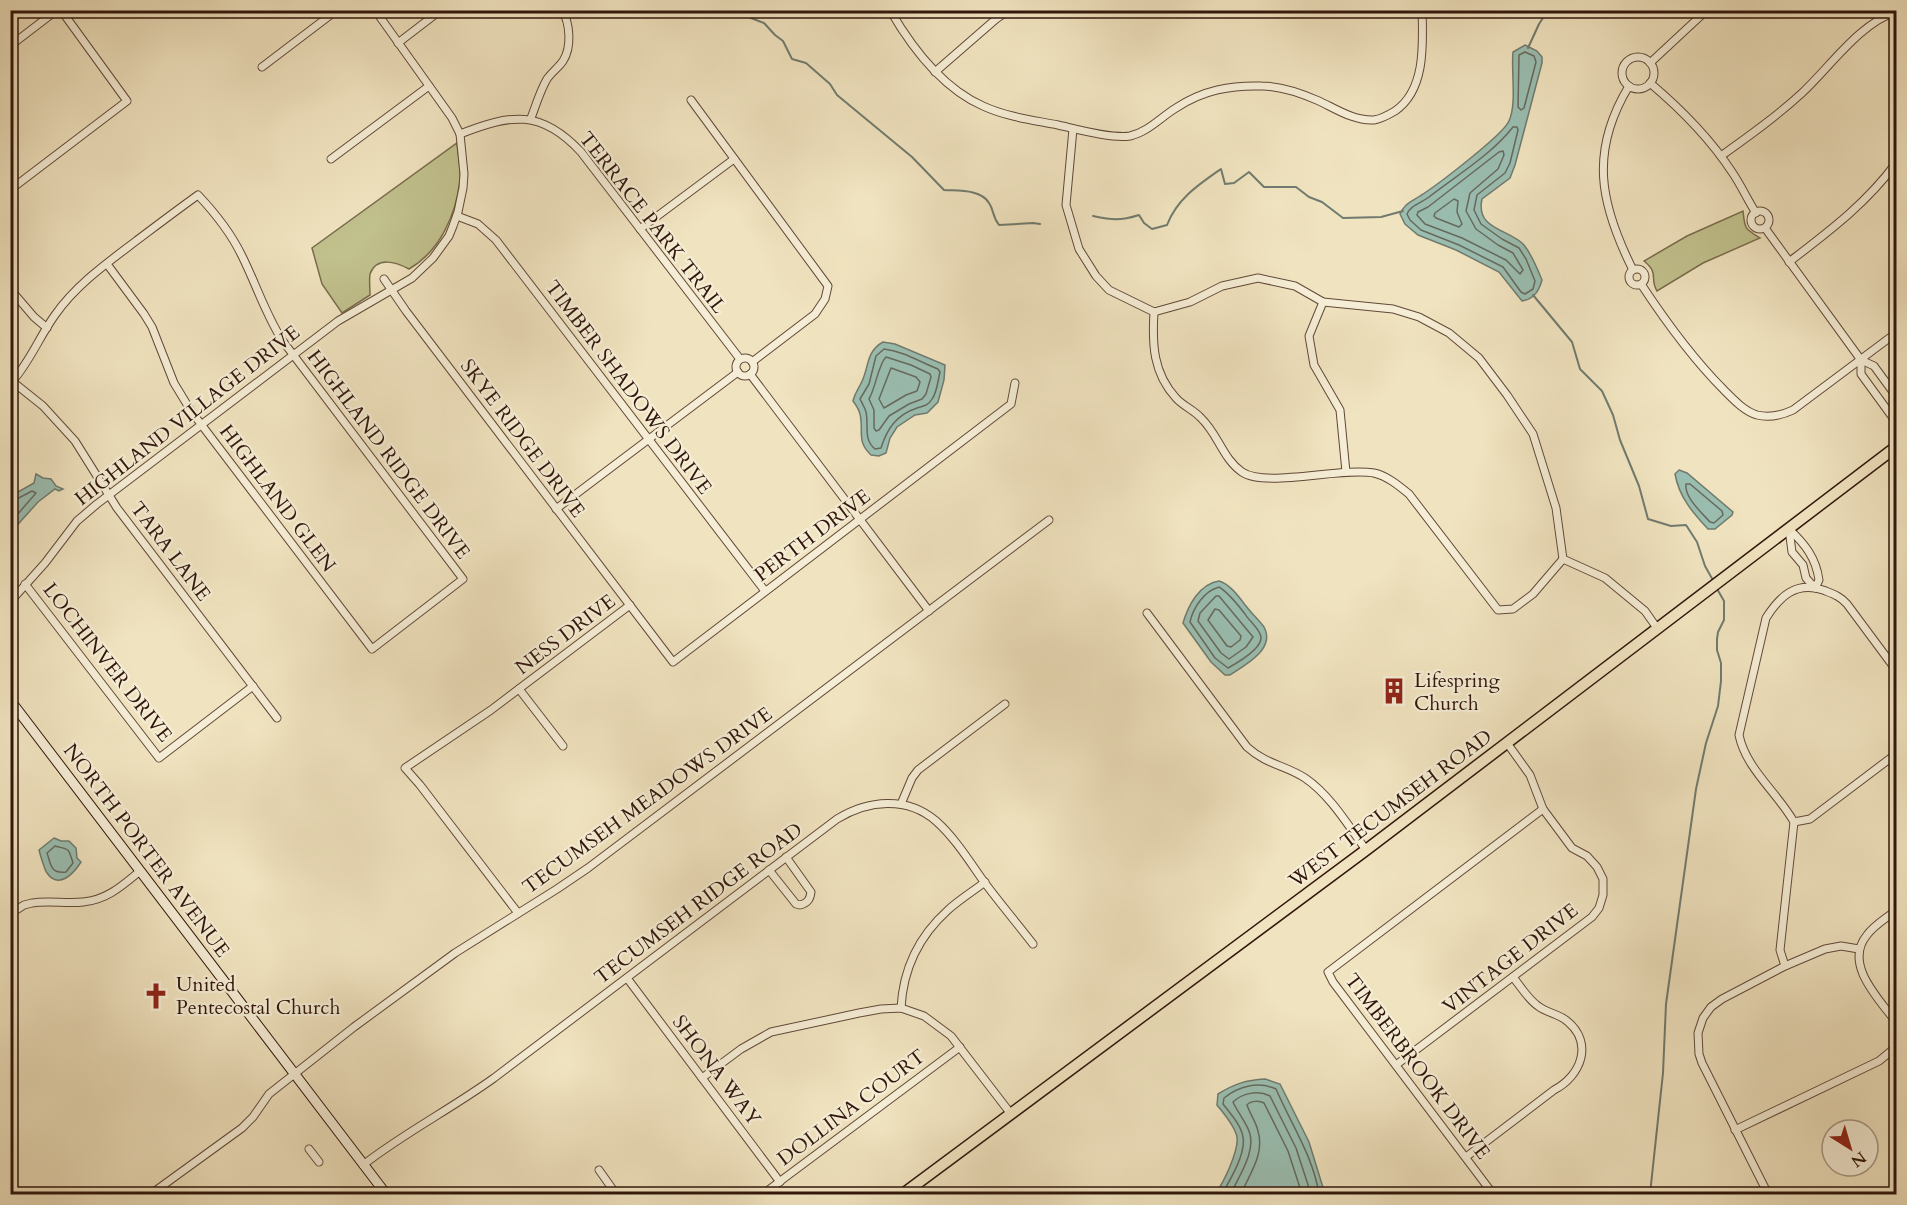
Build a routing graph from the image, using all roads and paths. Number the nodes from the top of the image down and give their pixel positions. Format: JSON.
{"nodes":[{"id":1,"x":59,"y":10,"type":"edge"},
{"id":2,"x":337,"y":10,"type":"edge"},
{"id":3,"x":375,"y":10,"type":"edge"},
{"id":4,"x":441,"y":10,"type":"edge"},
{"id":5,"x":562,"y":10,"type":"edge"},
{"id":6,"x":890,"y":10,"type":"edge"},
{"id":7,"x":1009,"y":10,"type":"edge"},
{"id":8,"x":1422,"y":10,"type":"edge"},
{"id":9,"x":1707,"y":10,"type":"edge"},
{"id":10,"x":1896,"y":12,"type":"edge"},
{"id":11,"x":398,"y":43,"type":"junction"},
{"id":12,"x":10,"y":45,"type":"edge"},
{"id":13,"x":1650,"y":63,"type":"junction"},
{"id":14,"x":262,"y":67,"type":"dead end"},
{"id":15,"x":935,"y":72,"type":"junction"},
{"id":16,"x":1650,"y":83,"type":"junction"},
{"id":17,"x":429,"y":86,"type":"junction"},
{"id":18,"x":1629,"y":86,"type":"junction"},
{"id":19,"x":691,"y":100,"type":"dead end"},
{"id":20,"x":531,"y":118,"type":"junction"},
{"id":21,"x":1073,"y":129,"type":"junction"},
{"id":22,"x":460,"y":134,"type":"junction"},
{"id":23,"x":1721,"y":156,"type":"junction"},
{"id":24,"x":331,"y":159,"type":"dead end"},
{"id":25,"x":734,"y":159,"type":"junction"},
{"id":26,"x":1896,"y":163,"type":"edge"},
{"id":27,"x":10,"y":190,"type":"edge"},
{"id":28,"x":1756,"y":213,"type":"junction"},
{"id":29,"x":457,"y":216,"type":"junction"},
{"id":30,"x":1765,"y":228,"type":"junction"},
{"id":31,"x":640,"y":229,"type":"junction"},
{"id":32,"x":1788,"y":262,"type":"junction"},
{"id":33,"x":107,"y":264,"type":"junction"},
{"id":34,"x":1633,"y":270,"type":"junction"},
{"id":35,"x":384,"y":279,"type":"dead end"},
{"id":36,"x":1641,"y":285,"type":"junction"},
{"id":37,"x":10,"y":289,"type":"edge"},
{"id":38,"x":391,"y":290,"type":"junction"},
{"id":39,"x":1323,"y":303,"type":"junction"},
{"id":40,"x":1154,"y":312,"type":"junction"},
{"id":41,"x":47,"y":328,"type":"junction"},
{"id":42,"x":1896,"y":333,"type":"edge"},
{"id":43,"x":293,"y":354,"type":"junction"},
{"id":44,"x":740,"y":359,"type":"junction"},
{"id":45,"x":1860,"y":360,"type":"junction"},
{"id":46,"x":752,"y":362,"type":"junction"},
{"id":47,"x":738,"y":372,"type":"junction"},
{"id":48,"x":750,"y":374,"type":"junction"},
{"id":49,"x":12,"y":383,"type":"edge"},
{"id":50,"x":1014,"y":383,"type":"dead end"},
{"id":51,"x":1896,"y":396,"type":"edge"},
{"id":52,"x":1896,"y":422,"type":"edge"},
{"id":53,"x":201,"y":424,"type":"junction"},
{"id":54,"x":648,"y":439,"type":"junction"},
{"id":55,"x":1896,"y":447,"type":"edge"},
{"id":56,"x":1346,"y":472,"type":"junction"},
{"id":57,"x":108,"y":495,"type":"junction"},
{"id":58,"x":556,"y":509,"type":"junction"},
{"id":59,"x":860,"y":519,"type":"junction"},
{"id":60,"x":1049,"y":520,"type":"dead end"},
{"id":61,"x":1789,"y":529,"type":"junction"},
{"id":62,"x":1563,"y":559,"type":"junction"},
{"id":63,"x":463,"y":579,"type":"joint"},
{"id":64,"x":23,"y":586,"type":"junction"},
{"id":65,"x":1815,"y":588,"type":"junction"},
{"id":66,"x":765,"y":591,"type":"junction"},
{"id":67,"x":10,"y":595,"type":"edge"},
{"id":68,"x":10,"y":602,"type":"edge"},
{"id":69,"x":630,"y":605,"type":"junction"},
{"id":70,"x":929,"y":610,"type":"junction"},
{"id":71,"x":1147,"y":613,"type":"dead end"},
{"id":72,"x":1658,"y":628,"type":"junction"},
{"id":73,"x":1896,"y":670,"type":"edge"},
{"id":74,"x":253,"y":686,"type":"junction"},
{"id":75,"x":519,"y":689,"type":"junction"},
{"id":76,"x":10,"y":700,"type":"edge"},
{"id":77,"x":1005,"y":704,"type":"dead end"},
{"id":78,"x":277,"y":718,"type":"dead end"},
{"id":79,"x":1507,"y":743,"type":"junction"},
{"id":80,"x":563,"y":746,"type":"dead end"},
{"id":81,"x":1896,"y":754,"type":"edge"},
{"id":82,"x":901,"y":804,"type":"junction"},
{"id":83,"x":1544,"y":809,"type":"junction"},
{"id":84,"x":1794,"y":822,"type":"junction"},
{"id":85,"x":1366,"y":850,"type":"junction"},
{"id":86,"x":786,"y":857,"type":"junction"},
{"id":87,"x":769,"y":870,"type":"junction"},
{"id":88,"x":140,"y":871,"type":"junction"},
{"id":89,"x":985,"y":882,"type":"junction"},
{"id":90,"x":1896,"y":910,"type":"edge"},
{"id":91,"x":518,"y":913,"type":"junction"},
{"id":92,"x":10,"y":914,"type":"edge"},
{"id":93,"x":1033,"y":944,"type":"dead end"},
{"id":94,"x":1859,"y":949,"type":"junction"},
{"id":95,"x":1785,"y":966,"type":"junction"},
{"id":96,"x":1513,"y":977,"type":"junction"},
{"id":97,"x":627,"y":978,"type":"junction"},
{"id":98,"x":901,"y":1008,"type":"junction"},
{"id":99,"x":1896,"y":1022,"type":"edge"},
{"id":100,"x":960,"y":1047,"type":"junction"},
{"id":101,"x":1896,"y":1047,"type":"edge"},
{"id":102,"x":1396,"y":1065,"type":"junction"},
{"id":103,"x":294,"y":1074,"type":"junction"},
{"id":104,"x":702,"y":1078,"type":"junction"},
{"id":105,"x":1011,"y":1114,"type":"junction"},
{"id":106,"x":1735,"y":1130,"type":"junction"},
{"id":107,"x":309,"y":1149,"type":"dead end"},
{"id":108,"x":1466,"y":1156,"type":"junction"},
{"id":109,"x":319,"y":1162,"type":"dead end"},
{"id":110,"x":363,"y":1165,"type":"junction"},
{"id":111,"x":599,"y":1170,"type":"dead end"},
{"id":112,"x":780,"y":1182,"type":"junction"},
{"id":113,"x":1896,"y":1192,"type":"edge"},
{"id":114,"x":151,"y":1194,"type":"edge"},
{"id":115,"x":386,"y":1194,"type":"edge"},
{"id":116,"x":616,"y":1194,"type":"edge"},
{"id":117,"x":763,"y":1194,"type":"edge"},
{"id":118,"x":903,"y":1194,"type":"edge"},
{"id":119,"x":1493,"y":1194,"type":"edge"},
{"id":120,"x":1768,"y":1194,"type":"edge"},
{"id":121,"x":1891,"y":1194,"type":"edge"}],
"edges":[{"from":1,"to":12,"type":"street"},
{"from":1,"to":27,"type":"street"},
{"from":2,"to":14,"type":"street"},
{"from":3,"to":11,"type":"street"},
{"from":4,"to":11,"type":"street"},
{"from":5,"to":20,"type":"street"},
{"from":6,"to":15,"type":"street"},
{"from":7,"to":15,"type":"street"},
{"from":8,"to":21,"type":"street"},
{"from":9,"to":13,"type":"street"},
{"from":10,"to":23,"type":"street"},
{"from":11,"to":17,"type":"street"},
{"from":13,"to":16,"type":"street"},
{"from":13,"to":18,"type":"street"},
{"from":15,"to":21,"type":"street"},
{"from":16,"to":18,"type":"street"},
{"from":16,"to":23,"type":"street"},
{"from":17,"to":22,"type":"street"},
{"from":17,"to":24,"type":"street"},
{"from":18,"to":34,"type":"street"},
{"from":19,"to":25,"type":"street"},
{"from":20,"to":22,"type":"street"},
{"from":20,"to":31,"type":"street","name":"TERRACE PARK TRAIL"},
{"from":21,"to":40,"type":"street"},
{"from":22,"to":29,"type":"street","name":"HIGHLAND VILLAGE DRIVE"},
{"from":23,"to":28,"type":"street"},
{"from":25,"to":31,"type":"street"},
{"from":25,"to":46,"type":"street"},
{"from":26,"to":32,"type":"street"},
{"from":28,"to":30,"type":"street"},
{"from":28,"to":30,"type":"street"},
{"from":29,"to":38,"type":"street","name":"HIGHLAND VILLAGE DRIVE"},
{"from":29,"to":54,"type":"street","name":"TIMBER SHADOWS DRIVE"},
{"from":30,"to":32,"type":"street"},
{"from":31,"to":44,"type":"street","name":"TERRACE PARK TRAIL"},
{"from":32,"to":45,"type":"street"},
{"from":33,"to":41,"type":"street"},
{"from":33,"to":43,"type":"street","name":"HIGHLAND RIDGE DRIVE"},
{"from":33,"to":53,"type":"street","name":"HIGHLAND GLEN"},
{"from":34,"to":36,"type":"street"},
{"from":34,"to":36,"type":"street"},
{"from":35,"to":38,"type":"street"},
{"from":36,"to":45,"type":"street"},
{"from":37,"to":41,"type":"street"},
{"from":38,"to":43,"type":"street","name":"HIGHLAND VILLAGE DRIVE"},
{"from":38,"to":58,"type":"street","name":"SKYE RIDGE DRIVE"},
{"from":39,"to":40,"type":"street"},
{"from":39,"to":56,"type":"street"},
{"from":39,"to":62,"type":"street"},
{"from":40,"to":56,"type":"street"},
{"from":41,"to":49,"type":"street"},
{"from":42,"to":45,"type":"street"},
{"from":43,"to":53,"type":"street","name":"HIGHLAND VILLAGE DRIVE"},
{"from":43,"to":63,"type":"street","name":"HIGHLAND RIDGE DRIVE"},
{"from":44,"to":46,"type":"street"},
{"from":44,"to":47,"type":"street"},
{"from":45,"to":51,"type":"street"},
{"from":45,"to":52,"type":"street"},
{"from":46,"to":48,"type":"street"},
{"from":47,"to":48,"type":"street"},
{"from":47,"to":54,"type":"street"},
{"from":48,"to":59,"type":"street"},
{"from":49,"to":57,"type":"street","name":"TARA LANE"},
{"from":50,"to":59,"type":"street","name":"PERTH DRIVE"},
{"from":53,"to":57,"type":"street","name":"HIGHLAND VILLAGE DRIVE"},
{"from":53,"to":63,"type":"street","name":"HIGHLAND GLEN"},
{"from":54,"to":58,"type":"street"},
{"from":54,"to":66,"type":"street","name":"TIMBER SHADOWS DRIVE"},
{"from":55,"to":61,"type":"main road","name":"WEST TECUMSEH ROAD"},
{"from":56,"to":62,"type":"street"},
{"from":57,"to":64,"type":"street","name":"HIGHLAND VILLAGE DRIVE"},
{"from":57,"to":74,"type":"street","name":"TARA LANE"},
{"from":58,"to":69,"type":"street","name":"SKYE RIDGE DRIVE"},
{"from":59,"to":66,"type":"street","name":"PERTH DRIVE"},
{"from":59,"to":70,"type":"street"},
{"from":60,"to":70,"type":"street","name":"TECUMSEH MEADOWS DRIVE"},
{"from":61,"to":65,"type":"street"},
{"from":61,"to":65,"type":"street"},
{"from":61,"to":72,"type":"main road","name":"WEST TECUMSEH ROAD"},
{"from":62,"to":72,"type":"street"},
{"from":64,"to":67,"type":"street","name":"HIGHLAND VILLAGE DRIVE"},
{"from":64,"to":68,"type":"street","name":"HIGHLAND VILLAGE DRIVE"},
{"from":64,"to":74,"type":"street","name":"LOCHINVER DRIVE"},
{"from":65,"to":73,"type":"street"},
{"from":65,"to":84,"type":"street"},
{"from":66,"to":69,"type":"street","name":"PERTH DRIVE"},
{"from":69,"to":75,"type":"street","name":"NESS DRIVE"},
{"from":70,"to":91,"type":"street","name":"TECUMSEH MEADOWS DRIVE"},
{"from":71,"to":85,"type":"street"},
{"from":72,"to":79,"type":"main road","name":"WEST TECUMSEH ROAD"},
{"from":74,"to":78,"type":"street","name":"TARA LANE"},
{"from":75,"to":80,"type":"street"},
{"from":75,"to":91,"type":"street","name":"NESS DRIVE"},
{"from":76,"to":88,"type":"main road","name":"NORTH PORTER AVENUE"},
{"from":77,"to":82,"type":"street"},
{"from":79,"to":83,"type":"street","name":"VINTAGE DRIVE"},
{"from":79,"to":85,"type":"main road","name":"WEST TECUMSEH ROAD"},
{"from":81,"to":84,"type":"street"},
{"from":82,"to":86,"type":"street","name":"TECUMSEH RIDGE ROAD"},
{"from":82,"to":89,"type":"street","name":"TECUMSEH RIDGE ROAD"},
{"from":83,"to":96,"type":"street","name":"VINTAGE DRIVE"},
{"from":83,"to":102,"type":"street","name":"TIMBERBROOK DRIVE"},
{"from":84,"to":95,"type":"street"},
{"from":85,"to":105,"type":"main road","name":"WEST TECUMSEH ROAD"},
{"from":86,"to":87,"type":"street","name":"TECUMSEH RIDGE ROAD"},
{"from":86,"to":87,"type":"street"},
{"from":87,"to":97,"type":"street","name":"TECUMSEH RIDGE ROAD"},
{"from":88,"to":92,"type":"street"},
{"from":88,"to":103,"type":"main road","name":"NORTH PORTER AVENUE"},
{"from":89,"to":93,"type":"street","name":"TECUMSEH RIDGE ROAD"},
{"from":89,"to":98,"type":"street"},
{"from":90,"to":94,"type":"street"},
{"from":91,"to":103,"type":"street","name":"TECUMSEH MEADOWS DRIVE"},
{"from":94,"to":95,"type":"street"},
{"from":94,"to":99,"type":"street"},
{"from":95,"to":106,"type":"street"},
{"from":96,"to":102,"type":"street","name":"VINTAGE DRIVE"},
{"from":96,"to":108,"type":"street"},
{"from":97,"to":104,"type":"street","name":"SHONA WAY"},
{"from":97,"to":110,"type":"street","name":"TECUMSEH RIDGE ROAD"},
{"from":98,"to":100,"type":"street"},
{"from":98,"to":104,"type":"street"},
{"from":100,"to":105,"type":"street"},
{"from":100,"to":112,"type":"street","name":"DOLLINA COURT"},
{"from":101,"to":106,"type":"street"},
{"from":102,"to":108,"type":"street","name":"TIMBERBROOK DRIVE"},
{"from":103,"to":110,"type":"main road","name":"NORTH PORTER AVENUE"},
{"from":103,"to":114,"type":"street","name":"TECUMSEH MEADOWS DRIVE"},
{"from":104,"to":112,"type":"street","name":"SHONA WAY"},
{"from":105,"to":118,"type":"main road","name":"WEST TECUMSEH ROAD"},
{"from":106,"to":120,"type":"street"},
{"from":107,"to":109,"type":"street"},
{"from":108,"to":119,"type":"street","name":"TIMBERBROOK DRIVE"},
{"from":110,"to":115,"type":"main road","name":"NORTH PORTER AVENUE"},
{"from":111,"to":116,"type":"street"},
{"from":112,"to":117,"type":"street","name":"DOLLINA COURT"},
{"from":113,"to":121,"type":"street"}]}
